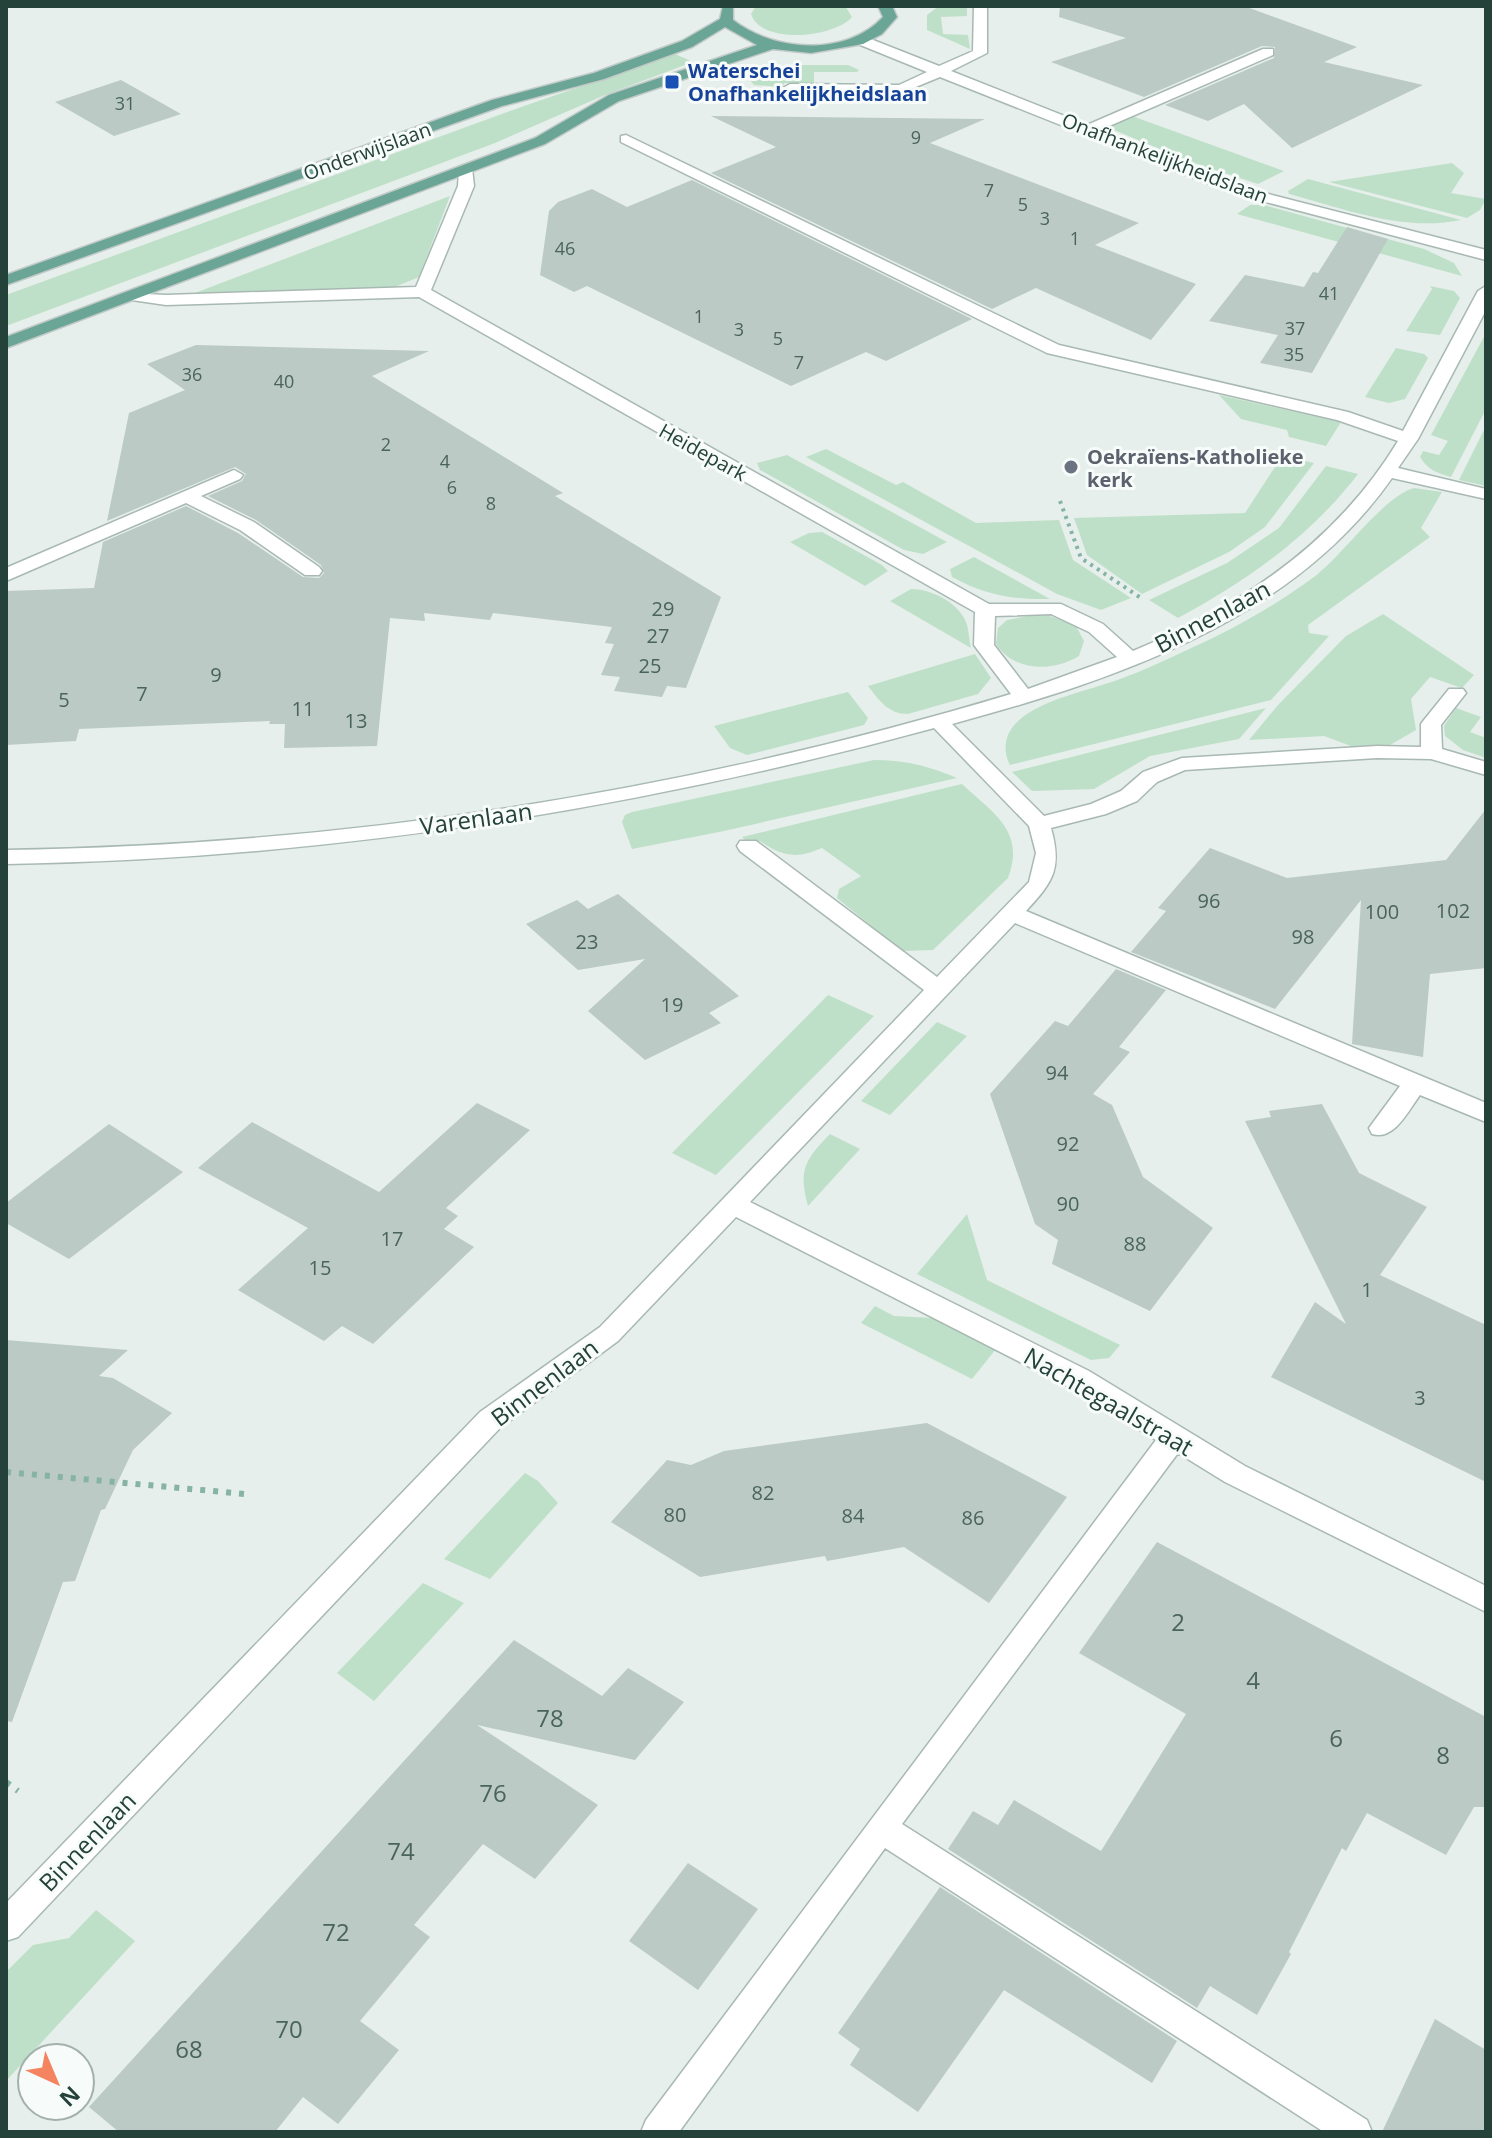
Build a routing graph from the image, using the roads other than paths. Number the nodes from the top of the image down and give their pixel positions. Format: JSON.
{"nodes":[{"id":1,"x":885,"y":6,"type":"edge"},
{"id":2,"x":980,"y":7,"type":"edge"},
{"id":3,"x":728,"y":14,"type":"edge"},
{"id":4,"x":863,"y":41,"type":"junction"},
{"id":5,"x":770,"y":45,"type":"junction"},
{"id":6,"x":1268,"y":52,"type":"dead end"},
{"id":7,"x":942,"y":72,"type":"junction"},
{"id":8,"x":790,"y":88,"type":"dead end"},
{"id":9,"x":1088,"y":130,"type":"junction"},
{"id":10,"x":626,"y":139,"type":"dead end"},
{"id":11,"x":467,"y":171,"type":"junction"},
{"id":12,"x":1486,"y":255,"type":"edge"},
{"id":13,"x":6,"y":280,"type":"edge"},
{"id":14,"x":1486,"y":291,"type":"edge"},
{"id":15,"x":422,"y":292,"type":"junction"},
{"id":16,"x":131,"y":296,"type":"junction"},
{"id":17,"x":6,"y":343,"type":"edge"},
{"id":18,"x":1409,"y":439,"type":"junction"},
{"id":19,"x":1390,"y":472,"type":"junction"},
{"id":20,"x":234,"y":475,"type":"dead end"},
{"id":21,"x":1486,"y":494,"type":"edge"},
{"id":22,"x":186,"y":496,"type":"junction"},
{"id":23,"x":312,"y":571,"type":"dead end"},
{"id":24,"x":6,"y":575,"type":"edge"},
{"id":25,"x":985,"y":610,"type":"junction"},
{"id":26,"x":1130,"y":658,"type":"junction"},
{"id":27,"x":1456,"y":693,"type":"dead end"},
{"id":28,"x":1023,"y":696,"type":"junction"},
{"id":29,"x":939,"y":722,"type":"junction"},
{"id":30,"x":1432,"y":753,"type":"junction"},
{"id":31,"x":1486,"y":769,"type":"edge"},
{"id":32,"x":1039,"y":824,"type":"junction"},
{"id":33,"x":748,"y":846,"type":"dead end"},
{"id":34,"x":6,"y":857,"type":"edge"},
{"id":35,"x":1011,"y":913,"type":"junction"},
{"id":36,"x":938,"y":989,"type":"junction"},
{"id":37,"x":1416,"y":1083,"type":"junction"},
{"id":38,"x":1486,"y":1113,"type":"edge"},
{"id":39,"x":1381,"y":1128,"type":"dead end"},
{"id":40,"x":731,"y":1204,"type":"junction"},
{"id":41,"x":1174,"y":1437,"type":"junction"},
{"id":42,"x":1486,"y":1600,"type":"edge"},
{"id":43,"x":881,"y":1828,"type":"junction"},
{"id":44,"x":6,"y":1926,"type":"edge"},
{"id":45,"x":658,"y":2132,"type":"edge"},
{"id":46,"x":1355,"y":2132,"type":"edge"}],
"edges":[{"from":1,"to":4,"type":"main road"},
{"from":2,"to":7,"type":"street"},
{"from":3,"to":5,"type":"main road","name":"Onderwijslaan"},
{"from":3,"to":13,"type":"main road","name":"Onderwijslaan"},
{"from":4,"to":5,"type":"main road","name":"Onderwijslaan"},
{"from":4,"to":7,"type":"street","name":"Onafhankelijkheidslaan"},
{"from":5,"to":11,"type":"main road","name":"Onderwijslaan"},
{"from":6,"to":9,"type":"street"},
{"from":7,"to":8,"type":"street"},
{"from":7,"to":9,"type":"street","name":"Onafhankelijkheidslaan"},
{"from":9,"to":12,"type":"street","name":"Onafhankelijkheidslaan"},
{"from":10,"to":18,"type":"street"},
{"from":11,"to":15,"type":"street"},
{"from":11,"to":16,"type":"main road","name":"Onderwijslaan"},
{"from":14,"to":18,"type":"street","name":"Binnenlaan"},
{"from":15,"to":16,"type":"street","name":"Onderwijslaan"},
{"from":15,"to":25,"type":"street","name":"Heidepark"},
{"from":16,"to":17,"type":"main road","name":"Onderwijslaan"},
{"from":18,"to":19,"type":"street","name":"Binnenlaan"},
{"from":19,"to":21,"type":"street"},
{"from":19,"to":26,"type":"street","name":"Binnenlaan"},
{"from":20,"to":22,"type":"street"},
{"from":22,"to":23,"type":"street"},
{"from":22,"to":24,"type":"street"},
{"from":25,"to":26,"type":"street"},
{"from":25,"to":28,"type":"street"},
{"from":26,"to":28,"type":"street","name":"Binnenlaan"},
{"from":27,"to":30,"type":"street"},
{"from":28,"to":29,"type":"street","name":"Binnenlaan"},
{"from":29,"to":32,"type":"street"},
{"from":29,"to":34,"type":"street","name":"Varenlaan"},
{"from":30,"to":31,"type":"street"},
{"from":30,"to":32,"type":"street"},
{"from":32,"to":35,"type":"street","name":"Binnenlaan"},
{"from":33,"to":36,"type":"street"},
{"from":35,"to":36,"type":"street","name":"Binnenlaan"},
{"from":35,"to":37,"type":"street"},
{"from":36,"to":40,"type":"street","name":"Binnenlaan"},
{"from":37,"to":38,"type":"street"},
{"from":37,"to":39,"type":"street"},
{"from":40,"to":41,"type":"street","name":"Nachtegaalstraat"},
{"from":40,"to":44,"type":"street","name":"Binnenlaan"},
{"from":41,"to":42,"type":"street","name":"Nachtegaalstraat"},
{"from":41,"to":43,"type":"street"},
{"from":43,"to":45,"type":"street"},
{"from":43,"to":46,"type":"street"}]}
